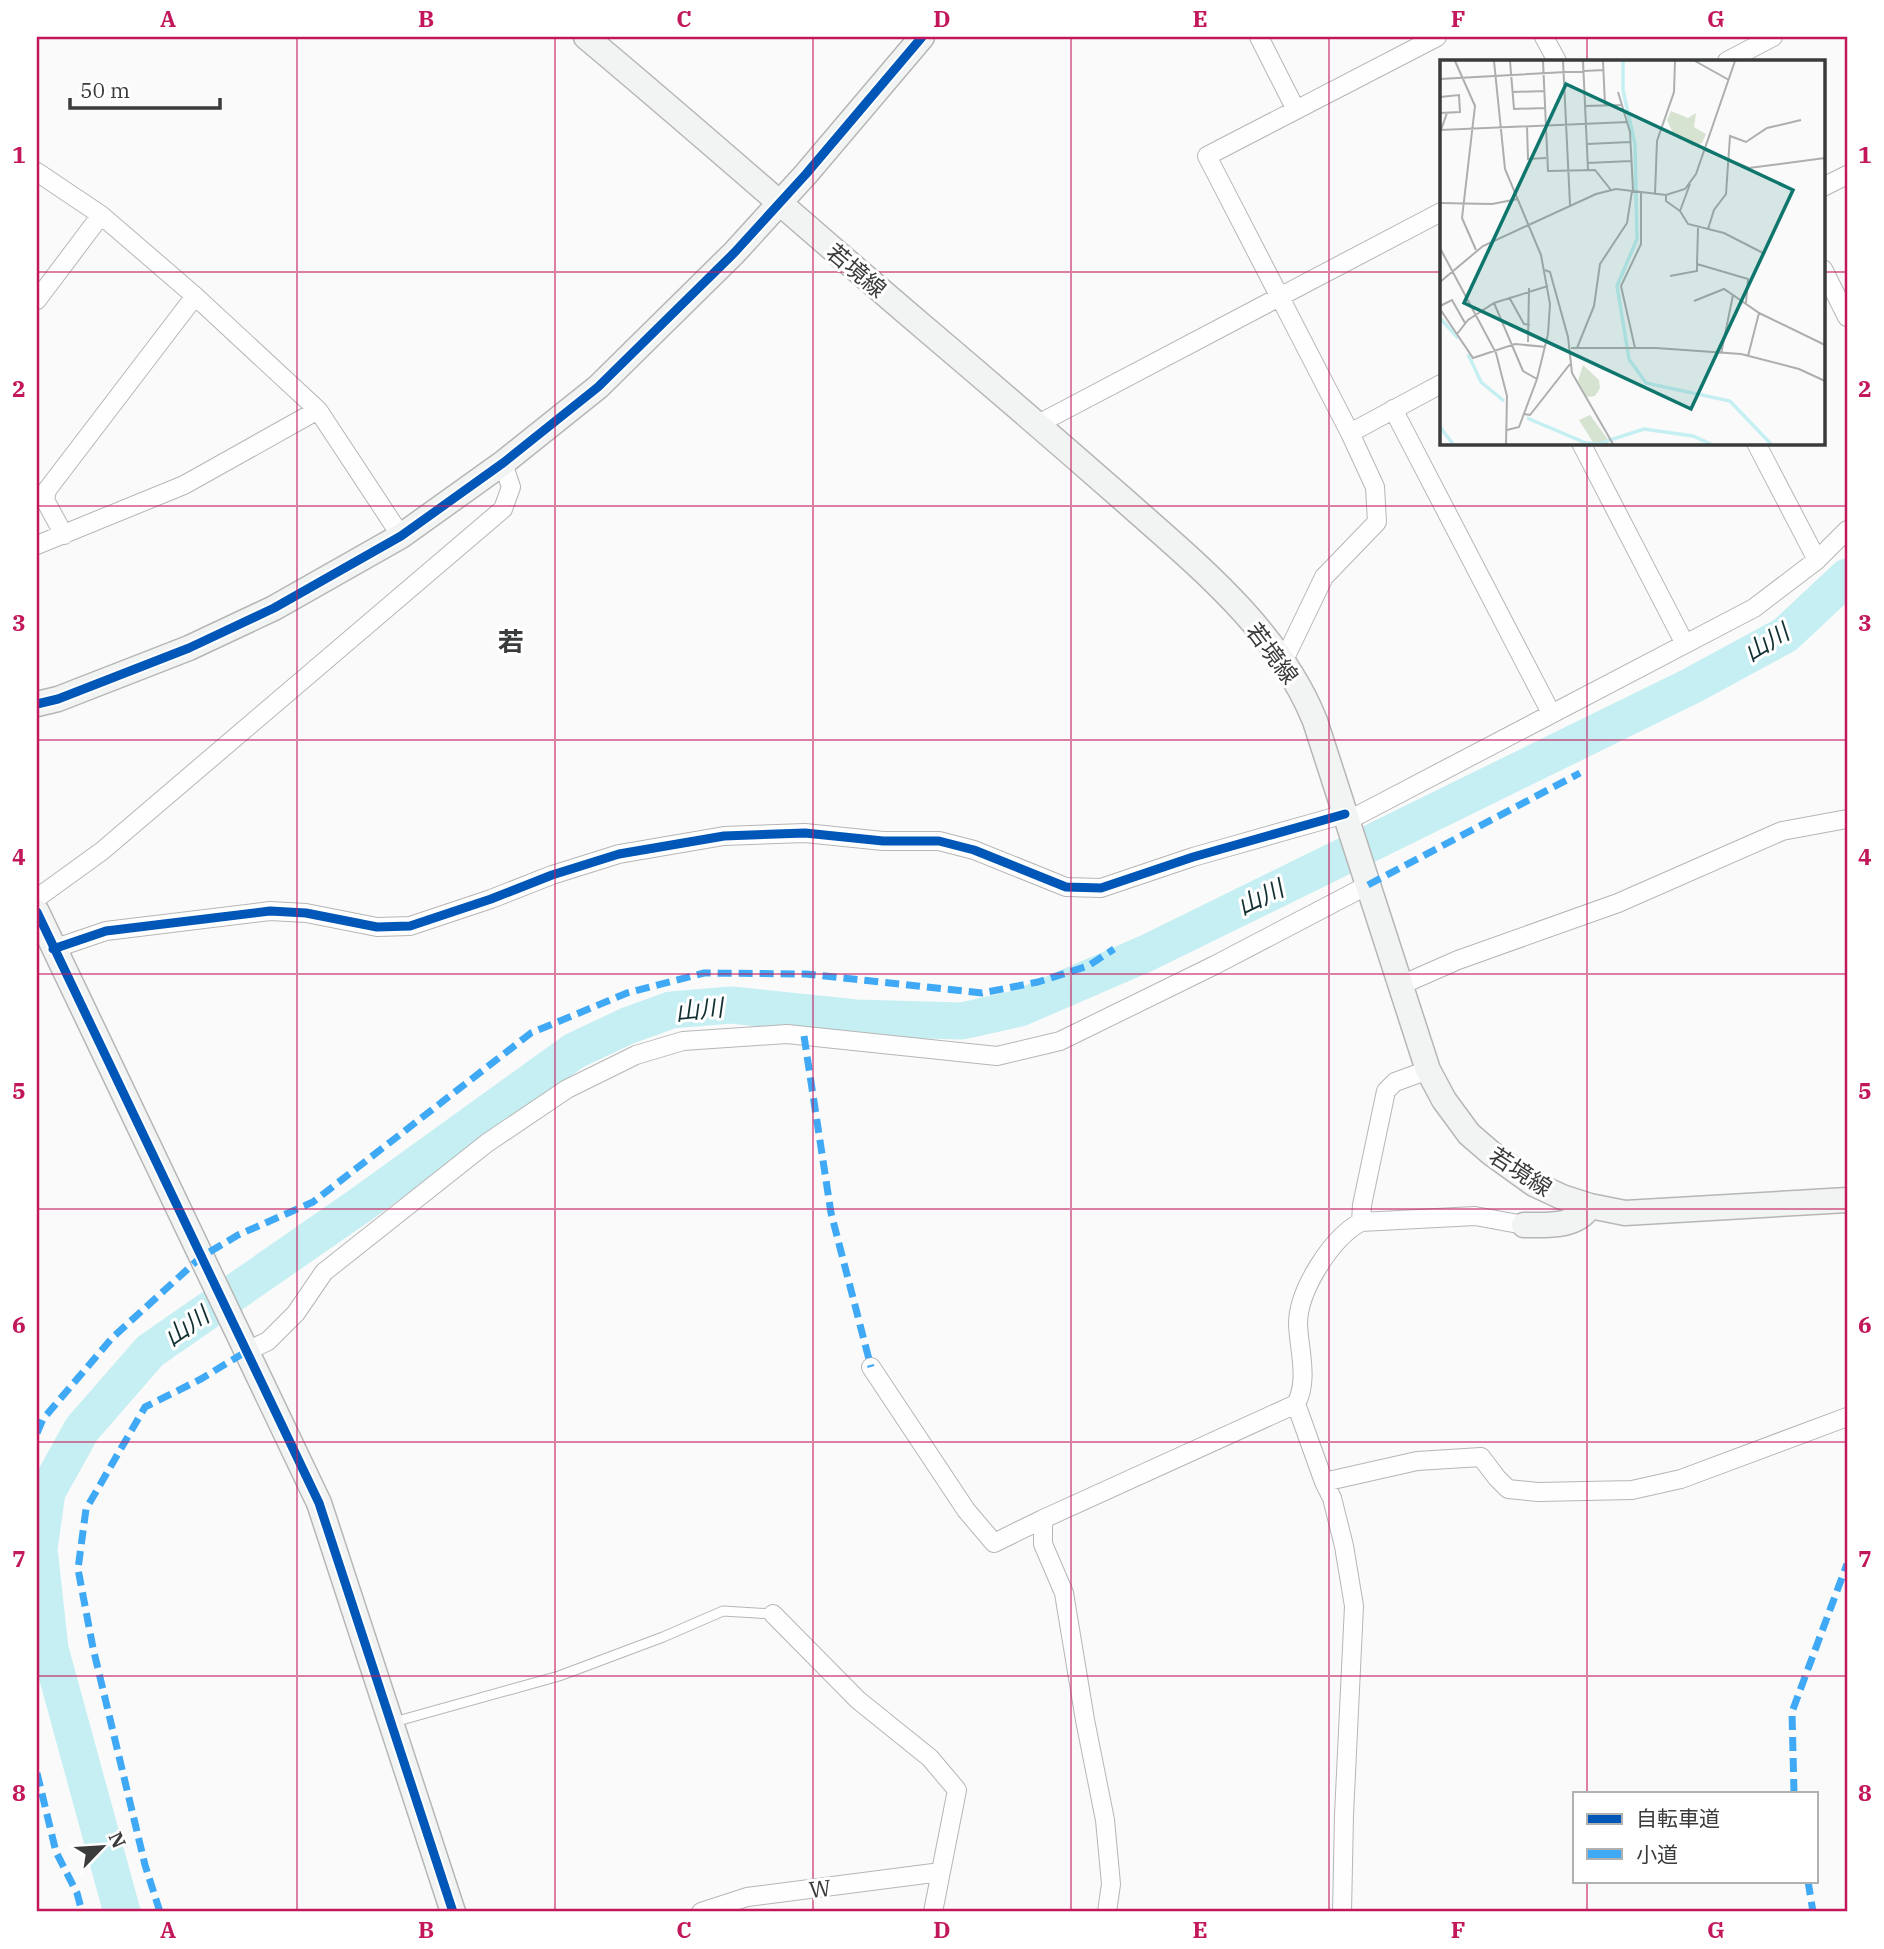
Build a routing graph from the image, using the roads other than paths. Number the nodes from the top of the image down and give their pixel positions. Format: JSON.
{"nodes":[{"id":1,"x":586,"y":37,"type":"edge"},
{"id":2,"x":1259,"y":37,"type":"edge"},
{"id":3,"x":1437,"y":37,"type":"edge"},
{"id":4,"x":1544,"y":37,"type":"edge"},
{"id":5,"x":1773,"y":37,"type":"edge"},
{"id":6,"x":916,"y":39,"type":"edge"},
{"id":7,"x":1556,"y":60,"type":"edge"},
{"id":8,"x":1729,"y":60,"type":"edge"},
{"id":9,"x":1296,"y":110,"type":"junction"},
{"id":10,"x":37,"y":172,"type":"edge"},
{"id":11,"x":1847,"y":175,"type":"edge"},
{"id":12,"x":1825,"y":186,"type":"edge"},
{"id":13,"x":780,"y":205,"type":"junction"},
{"id":14,"x":1440,"y":213,"type":"edge"},
{"id":15,"x":101,"y":215,"type":"junction"},
{"id":16,"x":1825,"y":273,"type":"edge"},
{"id":17,"x":195,"y":296,"type":"junction"},
{"id":18,"x":1279,"y":296,"type":"junction"},
{"id":19,"x":37,"y":300,"type":"edge"},
{"id":20,"x":1847,"y":317,"type":"edge"},
{"id":21,"x":1440,"y":385,"type":"edge"},
{"id":22,"x":1393,"y":409,"type":"junction"},
{"id":23,"x":318,"y":410,"type":"junction"},
{"id":24,"x":1038,"y":424,"type":"junction"},
{"id":25,"x":1350,"y":433,"type":"junction"},
{"id":26,"x":1582,"y":444,"type":"edge"},
{"id":27,"x":1757,"y":444,"type":"edge"},
{"id":28,"x":503,"y":463,"type":"junction"},
{"id":29,"x":1847,"y":530,"type":"edge"},
{"id":30,"x":64,"y":535,"type":"junction"},
{"id":31,"x":401,"y":536,"type":"junction"},
{"id":32,"x":37,"y":545,"type":"edge"},
{"id":33,"x":1817,"y":560,"type":"junction"},
{"id":34,"x":1685,"y":643,"type":"junction"},
{"id":35,"x":1283,"y":662,"type":"junction"},
{"id":36,"x":37,"y":704,"type":"edge"},
{"id":37,"x":1551,"y":713,"type":"junction"},
{"id":38,"x":1847,"y":819,"type":"edge"},
{"id":39,"x":1348,"y":824,"type":"junction"},
{"id":40,"x":1366,"y":879,"type":"junction"},
{"id":41,"x":37,"y":898,"type":"edge"},
{"id":42,"x":37,"y":912,"type":"edge"},
{"id":43,"x":53,"y":949,"type":"junction"},
{"id":44,"x":1401,"y":985,"type":"junction"},
{"id":45,"x":1428,"y":1070,"type":"junction"},
{"id":46,"x":1847,"y":1200,"type":"edge"},
{"id":47,"x":1590,"y":1206,"type":"junction"},
{"id":48,"x":1361,"y":1222,"type":"junction"},
{"id":49,"x":1524,"y":1225,"type":"joint"},
{"id":50,"x":247,"y":1351,"type":"junction"},
{"id":51,"x":871,"y":1367,"type":"dead end"},
{"id":52,"x":1296,"y":1404,"type":"junction"},
{"id":53,"x":1847,"y":1417,"type":"edge"},
{"id":54,"x":1324,"y":1482,"type":"junction"},
{"id":55,"x":1043,"y":1519,"type":"junction"},
{"id":56,"x":773,"y":1614,"type":"joint"},
{"id":57,"x":391,"y":1722,"type":"junction"},
{"id":58,"x":941,"y":1872,"type":"junction"},
{"id":59,"x":453,"y":1912,"type":"edge"},
{"id":60,"x":701,"y":1912,"type":"edge"},
{"id":61,"x":933,"y":1912,"type":"edge"},
{"id":62,"x":1107,"y":1912,"type":"edge"},
{"id":63,"x":1342,"y":1912,"type":"edge"}],
"edges":[{"from":1,"to":13,"type":"street","name":"若境線"},
{"from":2,"to":9,"type":"street"},
{"from":3,"to":9,"type":"street"},
{"from":4,"to":7,"type":"street"},
{"from":5,"to":8,"type":"street"},
{"from":6,"to":13,"type":"street"},
{"from":9,"to":18,"type":"street"},
{"from":10,"to":15,"type":"street"},
{"from":11,"to":12,"type":"street"},
{"from":13,"to":24,"type":"street","name":"若境線"},
{"from":13,"to":28,"type":"street"},
{"from":14,"to":18,"type":"street"},
{"from":15,"to":17,"type":"street"},
{"from":15,"to":19,"type":"street"},
{"from":16,"to":20,"type":"street"},
{"from":17,"to":23,"type":"street"},
{"from":17,"to":30,"type":"street"},
{"from":18,"to":24,"type":"street"},
{"from":18,"to":25,"type":"street"},
{"from":21,"to":22,"type":"street"},
{"from":22,"to":25,"type":"street"},
{"from":22,"to":37,"type":"street"},
{"from":23,"to":30,"type":"street"},
{"from":23,"to":31,"type":"street"},
{"from":24,"to":35,"type":"street","name":"若境線"},
{"from":25,"to":35,"type":"street"},
{"from":26,"to":34,"type":"street"},
{"from":27,"to":33,"type":"street"},
{"from":28,"to":31,"type":"street"},
{"from":28,"to":41,"type":"street"},
{"from":29,"to":33,"type":"street"},
{"from":30,"to":32,"type":"street"},
{"from":31,"to":36,"type":"street"},
{"from":33,"to":34,"type":"street"},
{"from":34,"to":37,"type":"street"},
{"from":35,"to":39,"type":"street","name":"若境線"},
{"from":37,"to":39,"type":"street"},
{"from":38,"to":44,"type":"street"},
{"from":39,"to":40,"type":"street","name":"若境線"},
{"from":39,"to":43,"type":"street"},
{"from":40,"to":44,"type":"street","name":"若境線"},
{"from":40,"to":50,"type":"street"},
{"from":42,"to":43,"type":"street"},
{"from":43,"to":50,"type":"street"},
{"from":44,"to":45,"type":"street","name":"若境線"},
{"from":45,"to":47,"type":"street","name":"若境線"},
{"from":45,"to":48,"type":"street"},
{"from":46,"to":47,"type":"street","name":"若境線"},
{"from":47,"to":49,"type":"street"},
{"from":48,"to":49,"type":"street"},
{"from":48,"to":52,"type":"street"},
{"from":50,"to":57,"type":"street"},
{"from":51,"to":55,"type":"street"},
{"from":52,"to":54,"type":"street"},
{"from":52,"to":55,"type":"street"},
{"from":53,"to":54,"type":"street"},
{"from":54,"to":63,"type":"street"},
{"from":55,"to":62,"type":"street"},
{"from":56,"to":57,"type":"lane"},
{"from":56,"to":58,"type":"street"},
{"from":57,"to":59,"type":"street"},
{"from":58,"to":60,"type":"street","name":"W"},
{"from":58,"to":61,"type":"street"}]}
